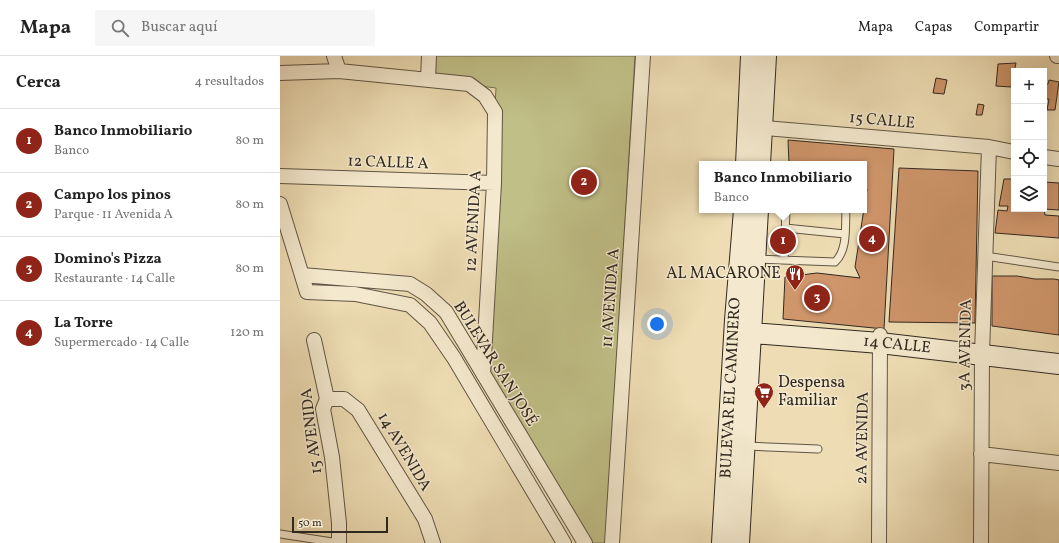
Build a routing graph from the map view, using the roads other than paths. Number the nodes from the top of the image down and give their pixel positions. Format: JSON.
{"nodes":[{"id":1,"x":334,"y":56,"type":"edge"},
{"id":2,"x":429,"y":56,"type":"edge"},
{"id":3,"x":643,"y":56,"type":"edge"},
{"id":4,"x":751,"y":56,"type":"edge"},
{"id":5,"x":766,"y":56,"type":"edge"},
{"id":6,"x":339,"y":71,"type":"junction"},
{"id":7,"x":280,"y":72,"type":"edge"},
{"id":8,"x":428,"y":80,"type":"junction"},
{"id":9,"x":754,"y":127,"type":"junction"},
{"id":10,"x":989,"y":148,"type":"junction"},
{"id":11,"x":1011,"y":152,"type":"edge"},
{"id":12,"x":1047,"y":157,"type":"edge"},
{"id":13,"x":1059,"y":159,"type":"edge"},
{"id":14,"x":747,"y":161,"type":"edge"},
{"id":15,"x":760,"y":161,"type":"edge"},
{"id":16,"x":280,"y":176,"type":"edge"},
{"id":17,"x":494,"y":183,"type":"junction"},
{"id":18,"x":280,"y":204,"type":"edge"},
{"id":19,"x":744,"y":213,"type":"edge"},
{"id":20,"x":758,"y":213,"type":"edge"},
{"id":21,"x":786,"y":213,"type":"edge"},
{"id":22,"x":846,"y":213,"type":"edge"},
{"id":23,"x":786,"y":228,"type":"junction"},
{"id":24,"x":845,"y":234,"type":"junction"},
{"id":25,"x":985,"y":256,"type":"junction"},
{"id":26,"x":755,"y":259,"type":"junction"},
{"id":27,"x":784,"y":260,"type":"junction"},
{"id":28,"x":1059,"y":268,"type":"edge"},
{"id":29,"x":302,"y":275,"type":"junction"},
{"id":30,"x":743,"y":326,"type":"junction"},
{"id":31,"x":880,"y":339,"type":"junction"},
{"id":32,"x":314,"y":340,"type":"dead end"},
{"id":33,"x":983,"y":349,"type":"junction"},
{"id":34,"x":1059,"y":352,"type":"edge"},
{"id":35,"x":1059,"y":364,"type":"edge"},
{"id":36,"x":483,"y":374,"type":"junction"},
{"id":37,"x":327,"y":399,"type":"junction"},
{"id":38,"x":744,"y":446,"type":"junction"},
{"id":39,"x":818,"y":449,"type":"dead end"},
{"id":40,"x":981,"y":454,"type":"junction"},
{"id":41,"x":1059,"y":463,"type":"edge"},
{"id":42,"x":280,"y":534,"type":"edge"},
{"id":43,"x":731,"y":534,"type":"edge"},
{"id":44,"x":339,"y":543,"type":"edge"},
{"id":45,"x":433,"y":543,"type":"edge"},
{"id":46,"x":564,"y":543,"type":"edge"},
{"id":47,"x":585,"y":543,"type":"edge"},
{"id":48,"x":612,"y":543,"type":"edge"},
{"id":49,"x":879,"y":543,"type":"edge"},
{"id":50,"x":981,"y":543,"type":"edge"}],
"edges":[{"from":1,"to":6,"type":"street"},
{"from":2,"to":8,"type":"street"},
{"from":3,"to":48,"type":"street","name":"11 AVENIDA A"},
{"from":4,"to":9,"type":"main road"},
{"from":5,"to":9,"type":"main road"},
{"from":6,"to":7,"type":"street"},
{"from":6,"to":8,"type":"street"},
{"from":8,"to":17,"type":"street","name":"12 AVENIDA A"},
{"from":9,"to":10,"type":"street","name":"15 CALLE"},
{"from":9,"to":14,"type":"main road"},
{"from":9,"to":15,"type":"main road"},
{"from":10,"to":11,"type":"street","name":"15 CALLE"},
{"from":10,"to":25,"type":"street","name":"3A AVENIDA"},
{"from":12,"to":13,"type":"street"},
{"from":16,"to":17,"type":"street","name":"12 CALLE A"},
{"from":17,"to":36,"type":"street","name":"12 AVENIDA A"},
{"from":18,"to":29,"type":"street"},
{"from":19,"to":30,"type":"main road","name":"BULEVAR EL CAMINERO"},
{"from":20,"to":26,"type":"main road","name":"BULEVAR EL CAMINERO"},
{"from":21,"to":23,"type":"lane"},
{"from":22,"to":24,"type":"lane"},
{"from":23,"to":24,"type":"lane"},
{"from":23,"to":27,"type":"lane"},
{"from":24,"to":27,"type":"lane"},
{"from":25,"to":28,"type":"lane"},
{"from":25,"to":33,"type":"street","name":"3A AVENIDA"},
{"from":26,"to":27,"type":"lane"},
{"from":26,"to":30,"type":"main road","name":"BULEVAR EL CAMINERO"},
{"from":29,"to":36,"type":"street","name":"BULEVAR SAN JOSÉ"},
{"from":29,"to":46,"type":"street","name":"BULEVAR SAN JOSÉ"},
{"from":30,"to":31,"type":"main road","name":"14 CALLE"},
{"from":30,"to":38,"type":"main road","name":"BULEVAR EL CAMINERO"},
{"from":30,"to":43,"type":"main road","name":"BULEVAR EL CAMINERO"},
{"from":31,"to":33,"type":"main road","name":"14 CALLE"},
{"from":31,"to":49,"type":"street","name":"2A AVENIDA"},
{"from":32,"to":37,"type":"street","name":"15 AVENIDA"},
{"from":33,"to":34,"type":"main road","name":"14 CALLE"},
{"from":33,"to":35,"type":"main road","name":"14 CALLE"},
{"from":33,"to":40,"type":"street","name":"3A AVENIDA"},
{"from":36,"to":47,"type":"street","name":"BULEVAR SAN JOSÉ"},
{"from":37,"to":44,"type":"street","name":"15 AVENIDA"},
{"from":37,"to":45,"type":"street","name":"14 AVENIDA"},
{"from":38,"to":39,"type":"lane"},
{"from":38,"to":43,"type":"main road","name":"BULEVAR EL CAMINERO"},
{"from":40,"to":41,"type":"street"},
{"from":40,"to":50,"type":"street","name":"3A AVENIDA"},
{"from":42,"to":44,"type":"lane"}]}
